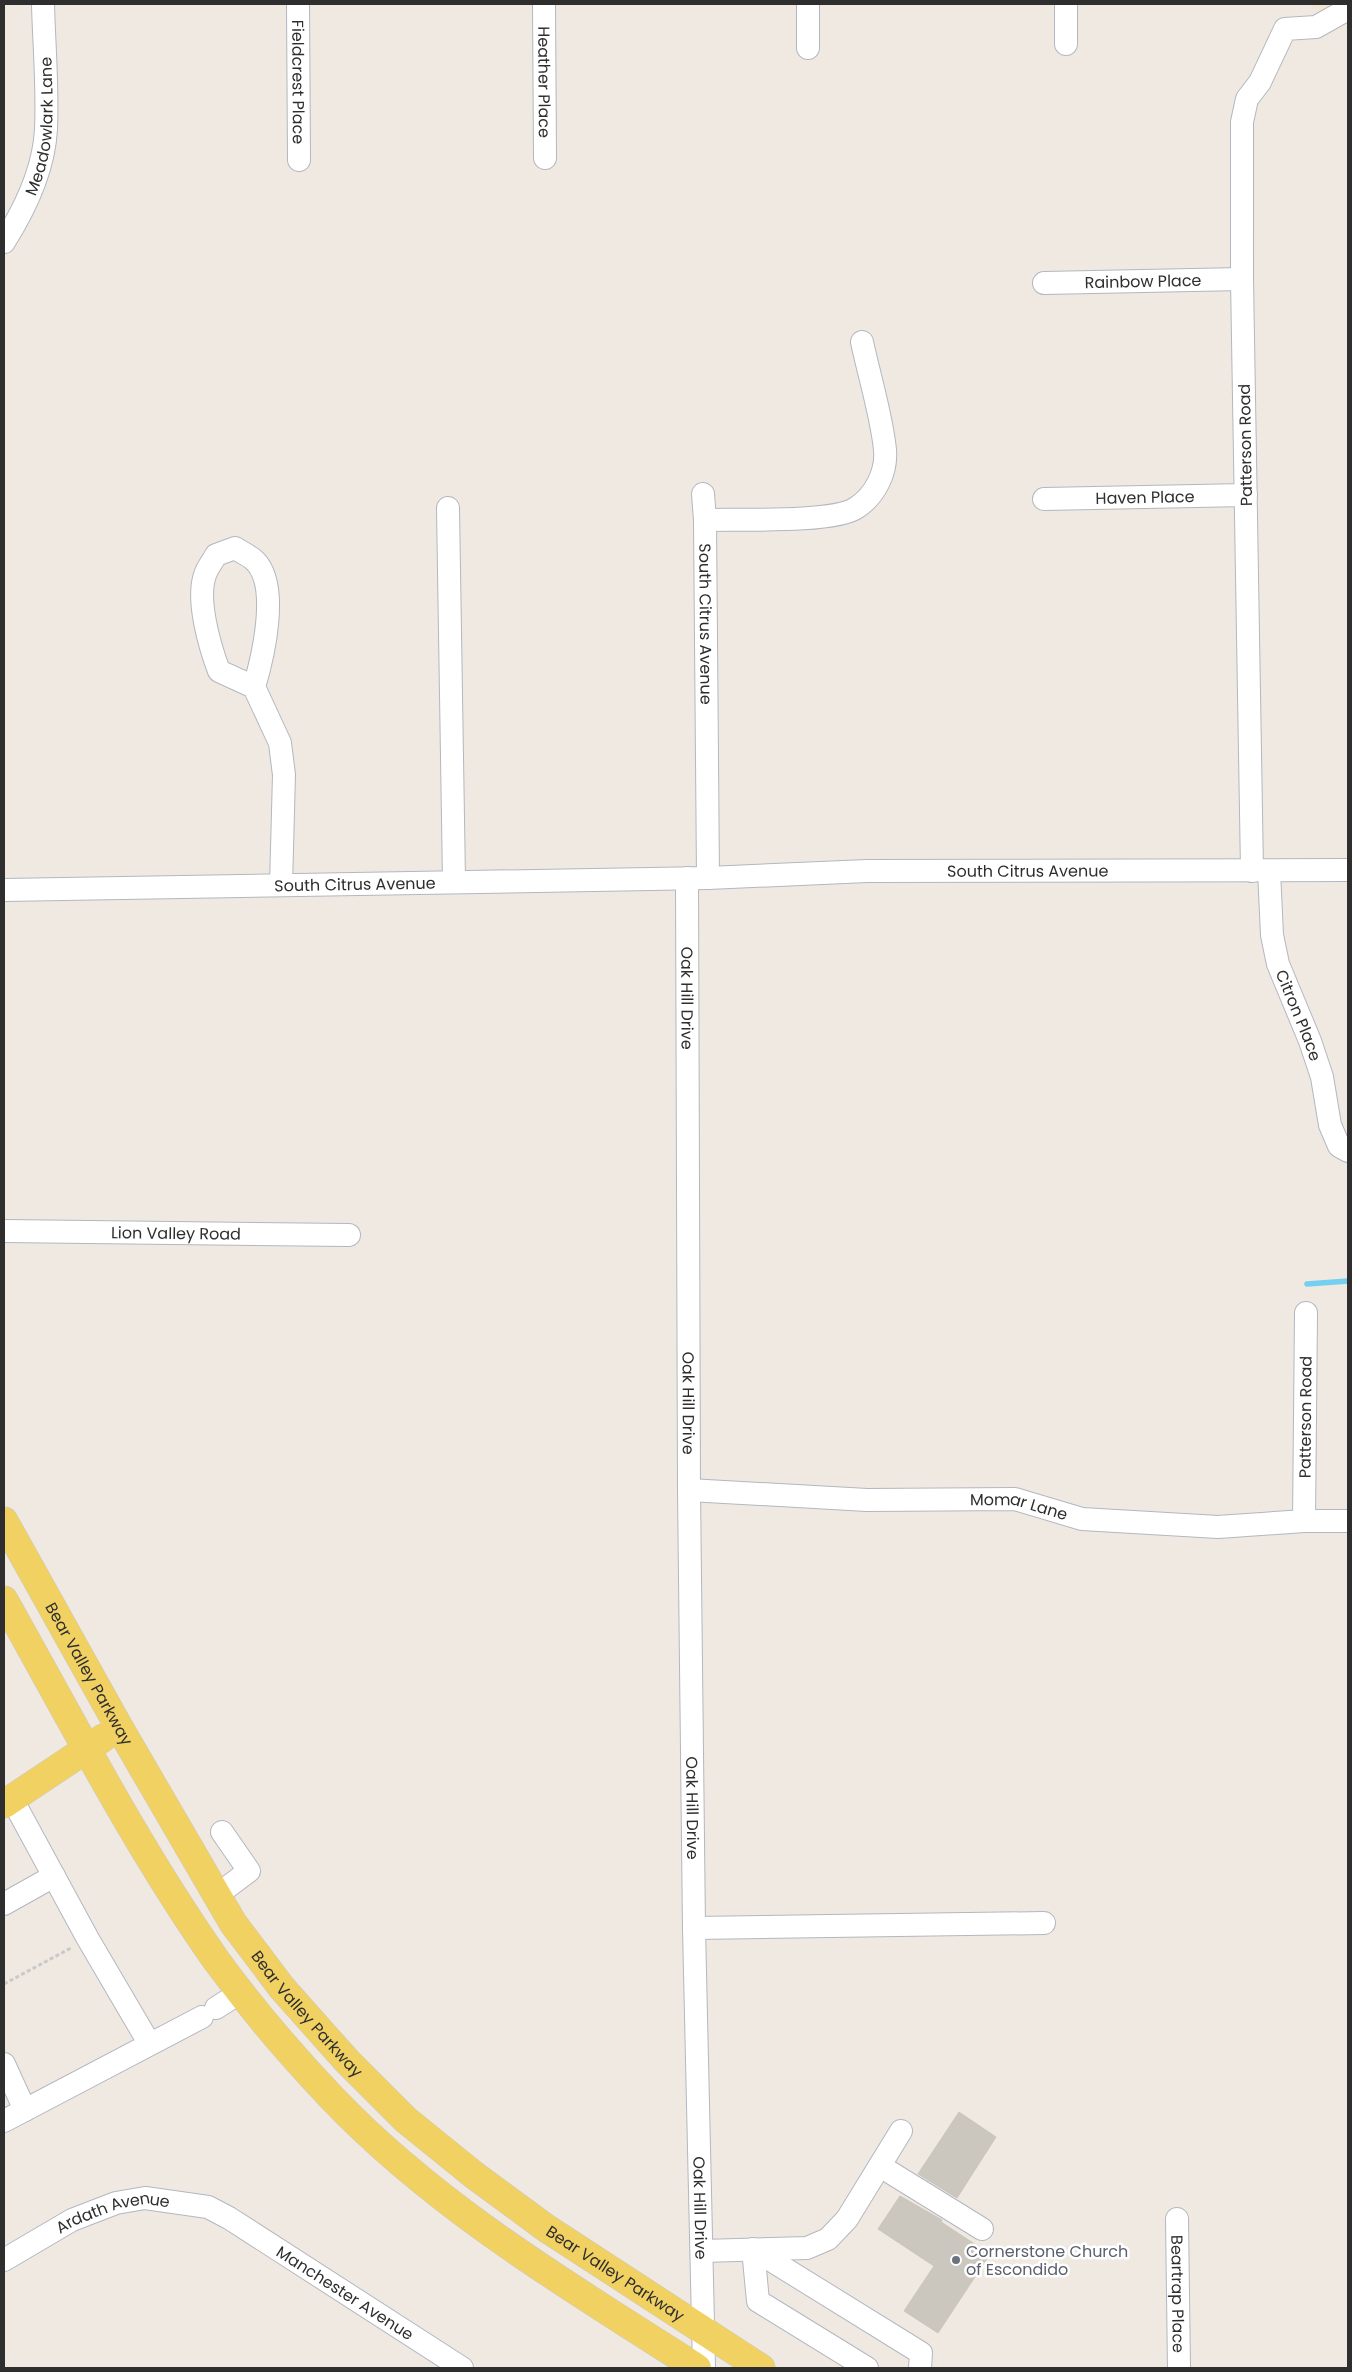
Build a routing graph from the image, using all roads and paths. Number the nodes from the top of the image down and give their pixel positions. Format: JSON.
{"nodes":[{"id":1,"x":43,"y":4,"type":"edge"},
{"id":2,"x":298,"y":4,"type":"edge"},
{"id":3,"x":544,"y":4,"type":"edge"},
{"id":4,"x":808,"y":4,"type":"edge"},
{"id":5,"x":1066,"y":4,"type":"edge"},
{"id":6,"x":1348,"y":9,"type":"edge"},
{"id":7,"x":1066,"y":44,"type":"dead end"},
{"id":8,"x":808,"y":48,"type":"dead end"},
{"id":9,"x":545,"y":158,"type":"dead end"},
{"id":10,"x":299,"y":160,"type":"dead end"},
{"id":11,"x":4,"y":242,"type":"edge"},
{"id":12,"x":1242,"y":279,"type":"junction"},
{"id":13,"x":1044,"y":283,"type":"dead end"},
{"id":14,"x":862,"y":342,"type":"dead end"},
{"id":15,"x":704,"y":494,"type":"dead end"},
{"id":16,"x":1246,"y":495,"type":"junction"},
{"id":17,"x":1044,"y":499,"type":"dead end"},
{"id":18,"x":448,"y":508,"type":"dead end"},
{"id":19,"x":706,"y":520,"type":"junction"},
{"id":20,"x":254,"y":688,"type":"junction"},
{"id":21,"x":1348,"y":870,"type":"edge"},
{"id":22,"x":1260,"y":871,"type":"junction"},
{"id":23,"x":697,"y":878,"type":"junction"},
{"id":24,"x":454,"y":881,"type":"junction"},
{"id":25,"x":281,"y":884,"type":"junction"},
{"id":26,"x":4,"y":890,"type":"edge"},
{"id":27,"x":1348,"y":1151,"type":"edge"},
{"id":28,"x":4,"y":1231,"type":"edge"},
{"id":29,"x":349,"y":1235,"type":"dead end"},
{"id":30,"x":1306,"y":1313,"type":"dead end"},
{"id":31,"x":689,"y":1490,"type":"junction"},
{"id":32,"x":1304,"y":1520,"type":"junction"},
{"id":33,"x":4,"y":1521,"type":"edge"},
{"id":34,"x":1348,"y":1521,"type":"edge"},
{"id":35,"x":4,"y":1600,"type":"edge"},
{"id":36,"x":119,"y":1727,"type":"junction"},
{"id":37,"x":87,"y":1749,"type":"junction"},
{"id":38,"x":8,"y":1802,"type":"edge"},
{"id":39,"x":222,"y":1832,"type":"dead end"},
{"id":40,"x":54,"y":1876,"type":"junction"},
{"id":41,"x":217,"y":1894,"type":"junction"},
{"id":42,"x":4,"y":1904,"type":"edge"},
{"id":43,"x":1044,"y":1923,"type":"dead end"},
{"id":44,"x":694,"y":1928,"type":"junction"},
{"id":45,"x":88,"y":1939,"type":"junction"},
{"id":46,"x":4,"y":1984,"type":"edge"},
{"id":47,"x":241,"y":1992,"type":"junction"},
{"id":48,"x":149,"y":2043,"type":"junction"},
{"id":49,"x":4,"y":2064,"type":"edge"},
{"id":50,"x":24,"y":2110,"type":"junction"},
{"id":51,"x":4,"y":2121,"type":"edge"},
{"id":52,"x":901,"y":2131,"type":"dead end"},
{"id":53,"x":880,"y":2166,"type":"junction"},
{"id":54,"x":230,"y":2218,"type":"joint"},
{"id":55,"x":1177,"y":2219,"type":"dead end"},
{"id":56,"x":982,"y":2229,"type":"dead end"},
{"id":57,"x":753,"y":2249,"type":"junction"},
{"id":58,"x":702,"y":2251,"type":"junction"},
{"id":59,"x":4,"y":2260,"type":"edge"},
{"id":60,"x":703,"y":2332,"type":"junction"},
{"id":61,"x":462,"y":2368,"type":"edge"},
{"id":62,"x":697,"y":2368,"type":"edge"},
{"id":63,"x":704,"y":2368,"type":"edge"},
{"id":64,"x":761,"y":2368,"type":"edge"},
{"id":65,"x":867,"y":2368,"type":"edge"},
{"id":66,"x":920,"y":2368,"type":"edge"},
{"id":67,"x":1180,"y":2368,"type":"edge"}],
"edges":[{"from":1,"to":11,"type":"street","name":"Meadowlark Lane"},
{"from":2,"to":10,"type":"street","name":"Fieldcrest Place"},
{"from":3,"to":9,"type":"street","name":"Heather Place"},
{"from":4,"to":8,"type":"street"},
{"from":5,"to":7,"type":"street"},
{"from":6,"to":12,"type":"street","name":"Patterson Road"},
{"from":12,"to":13,"type":"street","name":"Rainbow Place"},
{"from":12,"to":16,"type":"street","name":"Patterson Road"},
{"from":14,"to":19,"type":"street"},
{"from":15,"to":19,"type":"street","name":"South Citrus Avenue"},
{"from":16,"to":17,"type":"street","name":"Haven Place"},
{"from":16,"to":22,"type":"street","name":"Patterson Road"},
{"from":18,"to":24,"type":"street"},
{"from":19,"to":23,"type":"street","name":"South Citrus Avenue"},
{"from":20,"to":20,"type":"street"},
{"from":20,"to":25,"type":"street"},
{"from":21,"to":22,"type":"street","name":"South Citrus Avenue"},
{"from":22,"to":23,"type":"street","name":"South Citrus Avenue"},
{"from":22,"to":27,"type":"street","name":"Citron Place"},
{"from":23,"to":24,"type":"street","name":"South Citrus Avenue"},
{"from":23,"to":31,"type":"street","name":"Oak Hill Drive"},
{"from":24,"to":25,"type":"street","name":"South Citrus Avenue"},
{"from":25,"to":26,"type":"street","name":"South Citrus Avenue"},
{"from":28,"to":29,"type":"street","name":"Lion Valley Road"},
{"from":30,"to":32,"type":"street","name":"Patterson Road"},
{"from":31,"to":32,"type":"street","name":"Momar Lane"},
{"from":31,"to":44,"type":"street","name":"Oak Hill Drive"},
{"from":32,"to":34,"type":"street","name":"Momar Lane"},
{"from":33,"to":36,"type":"main road","name":"Bear Valley Parkway"},
{"from":35,"to":37,"type":"main road"},
{"from":36,"to":37,"type":"main road"},
{"from":36,"to":41,"type":"main road","name":"Bear Valley Parkway"},
{"from":37,"to":38,"type":"main road"},
{"from":37,"to":47,"type":"main road"},
{"from":38,"to":40,"type":"street"},
{"from":39,"to":41,"type":"street"},
{"from":40,"to":42,"type":"street"},
{"from":40,"to":45,"type":"street"},
{"from":41,"to":60,"type":"main road","name":"Bear Valley Parkway"},
{"from":43,"to":44,"type":"street"},
{"from":44,"to":58,"type":"street","name":"Oak Hill Drive"},
{"from":45,"to":46,"type":"path"},
{"from":45,"to":48,"type":"street"},
{"from":47,"to":48,"type":"street"},
{"from":47,"to":62,"type":"main road"},
{"from":48,"to":50,"type":"street"},
{"from":49,"to":50,"type":"street"},
{"from":50,"to":51,"type":"street"},
{"from":52,"to":53,"type":"street"},
{"from":53,"to":56,"type":"street"},
{"from":53,"to":57,"type":"street"},
{"from":54,"to":59,"type":"street","name":"Ardath Avenue"},
{"from":54,"to":61,"type":"street","name":"Manchester Avenue"},
{"from":55,"to":67,"type":"street","name":"Beartrap Place"},
{"from":57,"to":58,"type":"street"},
{"from":57,"to":65,"type":"street"},
{"from":57,"to":66,"type":"street"},
{"from":58,"to":60,"type":"street","name":"Oak Hill Drive"},
{"from":60,"to":63,"type":"street","name":"Oak Hill Drive"},
{"from":60,"to":64,"type":"main road","name":"Bear Valley Parkway"}]}
